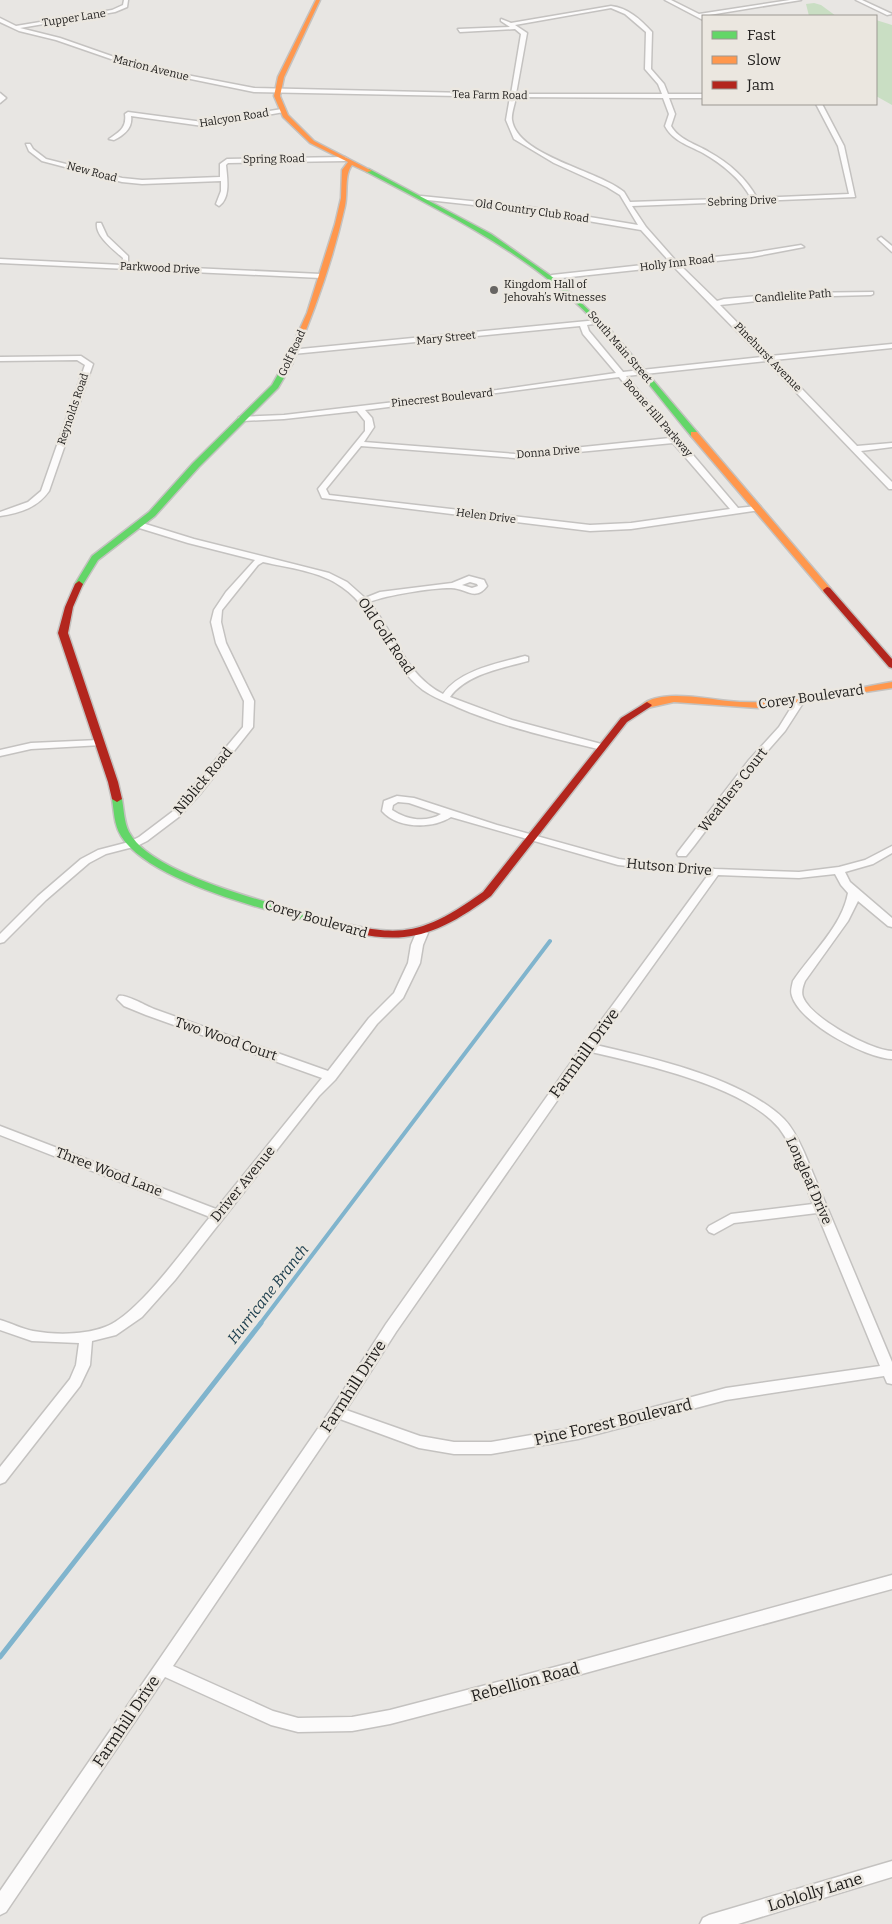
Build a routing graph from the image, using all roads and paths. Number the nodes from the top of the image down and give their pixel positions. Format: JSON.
{"nodes":[{"id":1,"x":126,"y":0,"type":"edge"},
{"id":2,"x":318,"y":0,"type":"edge"},
{"id":3,"x":666,"y":0,"type":"edge"},
{"id":4,"x":799,"y":0,"type":"edge"},
{"id":5,"x":858,"y":0,"type":"edge"},
{"id":6,"x":747,"y":2,"type":"dead end"},
{"id":7,"x":758,"y":6,"type":"junction"},
{"id":8,"x":889,"y":14,"type":"dead end"},
{"id":9,"x":711,"y":15,"type":"edge"},
{"id":10,"x":701,"y":17,"type":"edge"},
{"id":11,"x":0,"y":20,"type":"edge"},
{"id":12,"x":503,"y":20,"type":"dead end"},
{"id":13,"x":513,"y":26,"type":"junction"},
{"id":14,"x":14,"y":27,"type":"junction"},
{"id":15,"x":460,"y":30,"type":"dead end"},
{"id":16,"x":277,"y":91,"type":"junction"},
{"id":17,"x":0,"y":95,"type":"edge"},
{"id":18,"x":514,"y":95,"type":"junction"},
{"id":19,"x":664,"y":96,"type":"junction"},
{"id":20,"x":702,"y":96,"type":"edge"},
{"id":21,"x":0,"y":101,"type":"edge"},
{"id":22,"x":820,"y":105,"type":"edge"},
{"id":23,"x":282,"y":110,"type":"junction"},
{"id":24,"x":112,"y":139,"type":"dead end"},
{"id":25,"x":28,"y":145,"type":"dead end"},
{"id":26,"x":348,"y":160,"type":"junction"},
{"id":27,"x":223,"y":181,"type":"junction"},
{"id":28,"x":421,"y":198,"type":"junction"},
{"id":29,"x":755,"y":200,"type":"junction"},
{"id":30,"x":219,"y":204,"type":"dead end"},
{"id":31,"x":628,"y":204,"type":"junction"},
{"id":32,"x":99,"y":224,"type":"dead end"},
{"id":33,"x":643,"y":228,"type":"junction"},
{"id":34,"x":880,"y":239,"type":"dead end"},
{"id":35,"x":802,"y":247,"type":"dead end"},
{"id":36,"x":892,"y":250,"type":"edge"},
{"id":37,"x":0,"y":261,"type":"edge"},
{"id":38,"x":675,"y":264,"type":"junction"},
{"id":39,"x":125,"y":266,"type":"junction"},
{"id":40,"x":321,"y":276,"type":"junction"},
{"id":41,"x":552,"y":277,"type":"junction"},
{"id":42,"x":871,"y":293,"type":"dead end"},
{"id":43,"x":716,"y":304,"type":"junction"},
{"id":44,"x":598,"y":322,"type":"junction"},
{"id":45,"x":582,"y":323,"type":"junction"},
{"id":46,"x":892,"y":346,"type":"edge"},
{"id":47,"x":293,"y":352,"type":"junction"},
{"id":48,"x":768,"y":358,"type":"junction"},
{"id":49,"x":0,"y":359,"type":"edge"},
{"id":50,"x":642,"y":373,"type":"junction"},
{"id":51,"x":623,"y":376,"type":"junction"},
{"id":52,"x":359,"y":408,"type":"junction"},
{"id":53,"x":242,"y":419,"type":"junction"},
{"id":54,"x":676,"y":440,"type":"junction"},
{"id":55,"x":360,"y":444,"type":"junction"},
{"id":56,"x":892,"y":445,"type":"edge"},
{"id":57,"x":855,"y":448,"type":"junction"},
{"id":58,"x":892,"y":487,"type":"edge"},
{"id":59,"x":757,"y":508,"type":"junction"},
{"id":60,"x":736,"y":511,"type":"junction"},
{"id":61,"x":0,"y":514,"type":"edge"},
{"id":62,"x":139,"y":525,"type":"junction"},
{"id":63,"x":262,"y":558,"type":"junction"},
{"id":64,"x":454,"y":585,"type":"dead end"},
{"id":65,"x":365,"y":601,"type":"junction"},
{"id":66,"x":525,"y":659,"type":"dead end"},
{"id":67,"x":892,"y":665,"type":"edge"},
{"id":68,"x":892,"y":685,"type":"edge"},
{"id":69,"x":445,"y":698,"type":"junction"},
{"id":70,"x":800,"y":700,"type":"junction"},
{"id":71,"x":100,"y":743,"type":"junction"},
{"id":72,"x":602,"y":747,"type":"junction"},
{"id":73,"x":0,"y":753,"type":"edge"},
{"id":74,"x":449,"y":813,"type":"junction"},
{"id":75,"x":531,"y":837,"type":"junction"},
{"id":76,"x":132,"y":844,"type":"junction"},
{"id":77,"x":892,"y":848,"type":"edge"},
{"id":78,"x":682,"y":854,"type":"dead end"},
{"id":79,"x":839,"y":870,"type":"junction"},
{"id":80,"x":715,"y":872,"type":"junction"},
{"id":81,"x":854,"y":892,"type":"junction"},
{"id":82,"x":892,"y":924,"type":"edge"},
{"id":83,"x":422,"y":933,"type":"junction"},
{"id":84,"x":0,"y":940,"type":"edge"},
{"id":85,"x":123,"y":999,"type":"dead end"},
{"id":86,"x":588,"y":1047,"type":"junction"},
{"id":87,"x":892,"y":1055,"type":"edge"},
{"id":88,"x":331,"y":1077,"type":"junction"},
{"id":89,"x":0,"y":1130,"type":"edge"},
{"id":90,"x":821,"y":1208,"type":"junction"},
{"id":91,"x":218,"y":1215,"type":"junction"},
{"id":92,"x":714,"y":1229,"type":"dead end"},
{"id":93,"x":0,"y":1325,"type":"edge"},
{"id":94,"x":86,"y":1338,"type":"junction"},
{"id":95,"x":891,"y":1373,"type":"edge"},
{"id":96,"x":337,"y":1412,"type":"junction"},
{"id":97,"x":0,"y":1478,"type":"edge"},
{"id":98,"x":892,"y":1582,"type":"edge"},
{"id":99,"x":162,"y":1668,"type":"junction"},
{"id":100,"x":892,"y":1869,"type":"edge"},
{"id":101,"x":0,"y":1906,"type":"edge"},
{"id":102,"x":709,"y":1924,"type":"edge"}],
"edges":[{"from":1,"to":14,"type":"street","name":"Tupper Lane"},
{"from":2,"to":16,"type":"street"},
{"from":3,"to":10,"type":"street"},
{"from":4,"to":7,"type":"street"},
{"from":5,"to":8,"type":"street"},
{"from":6,"to":7,"type":"street"},
{"from":7,"to":9,"type":"street"},
{"from":11,"to":14,"type":"street","name":"Marion Avenue"},
{"from":12,"to":13,"type":"street"},
{"from":13,"to":15,"type":"street"},
{"from":13,"to":18,"type":"street","name":"Pinehurst Avenue"},
{"from":13,"to":19,"type":"street"},
{"from":14,"to":16,"type":"street","name":"Marion Avenue"},
{"from":16,"to":18,"type":"street","name":"Tea Farm Road"},
{"from":16,"to":23,"type":"street","name":"South Main Street"},
{"from":17,"to":21,"type":"street"},
{"from":18,"to":19,"type":"street","name":"Tea Farm Road"},
{"from":18,"to":31,"type":"street","name":"Pinehurst Avenue"},
{"from":19,"to":20,"type":"street","name":"Tea Farm Road"},
{"from":19,"to":29,"type":"street"},
{"from":22,"to":29,"type":"street","name":"Sebring Drive"},
{"from":23,"to":24,"type":"street","name":"Halcyon Road"},
{"from":23,"to":26,"type":"street","name":"South Main Street"},
{"from":25,"to":27,"type":"street","name":"New Road"},
{"from":26,"to":27,"type":"street","name":"Spring Road"},
{"from":26,"to":28,"type":"street","name":"South Main Street"},
{"from":26,"to":40,"type":"street","name":"Golf Road"},
{"from":27,"to":30,"type":"street"},
{"from":28,"to":33,"type":"street","name":"Old Country Club Road"},
{"from":28,"to":41,"type":"street","name":"South Main Street"},
{"from":29,"to":31,"type":"street","name":"Sebring Drive"},
{"from":31,"to":33,"type":"street","name":"Pinehurst Avenue"},
{"from":32,"to":39,"type":"street"},
{"from":33,"to":38,"type":"street","name":"Pinehurst Avenue"},
{"from":34,"to":36,"type":"street"},
{"from":35,"to":38,"type":"street","name":"Holly Inn Road"},
{"from":37,"to":39,"type":"street","name":"Parkwood Drive"},
{"from":38,"to":41,"type":"street","name":"Holly Inn Road"},
{"from":38,"to":43,"type":"street","name":"Pinehurst Avenue"},
{"from":39,"to":40,"type":"street","name":"Parkwood Drive"},
{"from":40,"to":47,"type":"street","name":"Golf Road"},
{"from":41,"to":44,"type":"street","name":"South Main Street"},
{"from":42,"to":43,"type":"street","name":"Candlelite Path"},
{"from":43,"to":48,"type":"street","name":"Pinehurst Avenue"},
{"from":44,"to":45,"type":"street","name":"Mary Street"},
{"from":44,"to":50,"type":"street","name":"South Main Street"},
{"from":45,"to":47,"type":"street","name":"Mary Street"},
{"from":45,"to":51,"type":"street","name":"Boone Hill Parkway"},
{"from":46,"to":48,"type":"street","name":"Pinecrest Boulevard"},
{"from":47,"to":53,"type":"street","name":"Golf Road"},
{"from":48,"to":50,"type":"street","name":"Pinecrest Boulevard"},
{"from":48,"to":57,"type":"street","name":"Pinehurst Avenue"},
{"from":49,"to":61,"type":"street","name":"Reynolds Road"},
{"from":50,"to":51,"type":"street","name":"Pinecrest Boulevard"},
{"from":50,"to":59,"type":"street","name":"South Main Street"},
{"from":51,"to":52,"type":"street","name":"Pinecrest Boulevard"},
{"from":51,"to":54,"type":"street","name":"Boone Hill Parkway"},
{"from":52,"to":53,"type":"street","name":"Pinecrest Boulevard"},
{"from":52,"to":55,"type":"street","name":"Helen Drive"},
{"from":53,"to":62,"type":"street","name":"Golf Road"},
{"from":54,"to":55,"type":"street","name":"Donna Drive"},
{"from":54,"to":60,"type":"street","name":"Boone Hill Parkway"},
{"from":55,"to":60,"type":"street","name":"Helen Drive"},
{"from":56,"to":57,"type":"street"},
{"from":57,"to":58,"type":"street","name":"Pinehurst Avenue"},
{"from":59,"to":60,"type":"street","name":"Helen Drive"},
{"from":59,"to":67,"type":"street","name":"South Main Street"},
{"from":62,"to":63,"type":"street","name":"Old Golf Road"},
{"from":62,"to":71,"type":"street","name":"Corey Boulevard"},
{"from":63,"to":65,"type":"street","name":"Old Golf Road"},
{"from":63,"to":76,"type":"street","name":"Niblick Road"},
{"from":64,"to":65,"type":"street"},
{"from":65,"to":69,"type":"street","name":"Old Golf Road"},
{"from":66,"to":69,"type":"street"},
{"from":68,"to":70,"type":"street","name":"Corey Boulevard"},
{"from":69,"to":72,"type":"street","name":"Old Golf Road"},
{"from":70,"to":72,"type":"street","name":"Corey Boulevard"},
{"from":70,"to":78,"type":"street","name":"Weathers Court"},
{"from":71,"to":73,"type":"street"},
{"from":71,"to":76,"type":"street","name":"Corey Boulevard"},
{"from":72,"to":75,"type":"street","name":"Corey Boulevard"},
{"from":74,"to":74,"type":"street","name":"Hutson Drive"},
{"from":74,"to":75,"type":"street","name":"Hutson Drive"},
{"from":75,"to":80,"type":"street","name":"Hutson Drive"},
{"from":75,"to":83,"type":"street","name":"Corey Boulevard"},
{"from":76,"to":83,"type":"street","name":"Corey Boulevard"},
{"from":76,"to":84,"type":"street","name":"Niblick Road"},
{"from":77,"to":79,"type":"street","name":"Hutson Drive"},
{"from":79,"to":80,"type":"street","name":"Hutson Drive"},
{"from":79,"to":81,"type":"street"},
{"from":80,"to":86,"type":"street","name":"Farmhill Drive"},
{"from":81,"to":82,"type":"street"},
{"from":81,"to":87,"type":"street"},
{"from":83,"to":88,"type":"street","name":"Driver Avenue"},
{"from":85,"to":88,"type":"street","name":"Two Wood Court"},
{"from":86,"to":90,"type":"street","name":"Longleaf Drive"},
{"from":86,"to":96,"type":"street","name":"Farmhill Drive"},
{"from":88,"to":91,"type":"street","name":"Driver Avenue"},
{"from":89,"to":91,"type":"street","name":"Three Wood Lane"},
{"from":90,"to":92,"type":"street"},
{"from":90,"to":95,"type":"street","name":"Longleaf Drive"},
{"from":91,"to":94,"type":"street","name":"Driver Avenue"},
{"from":93,"to":94,"type":"street","name":"Driver Avenue"},
{"from":94,"to":97,"type":"street"},
{"from":95,"to":96,"type":"street","name":"Pine Forest Boulevard"},
{"from":96,"to":99,"type":"street","name":"Farmhill Drive"},
{"from":98,"to":99,"type":"street","name":"Rebellion Road"},
{"from":99,"to":101,"type":"street","name":"Farmhill Drive"},
{"from":100,"to":102,"type":"street","name":"Loblolly Lane"}]}
